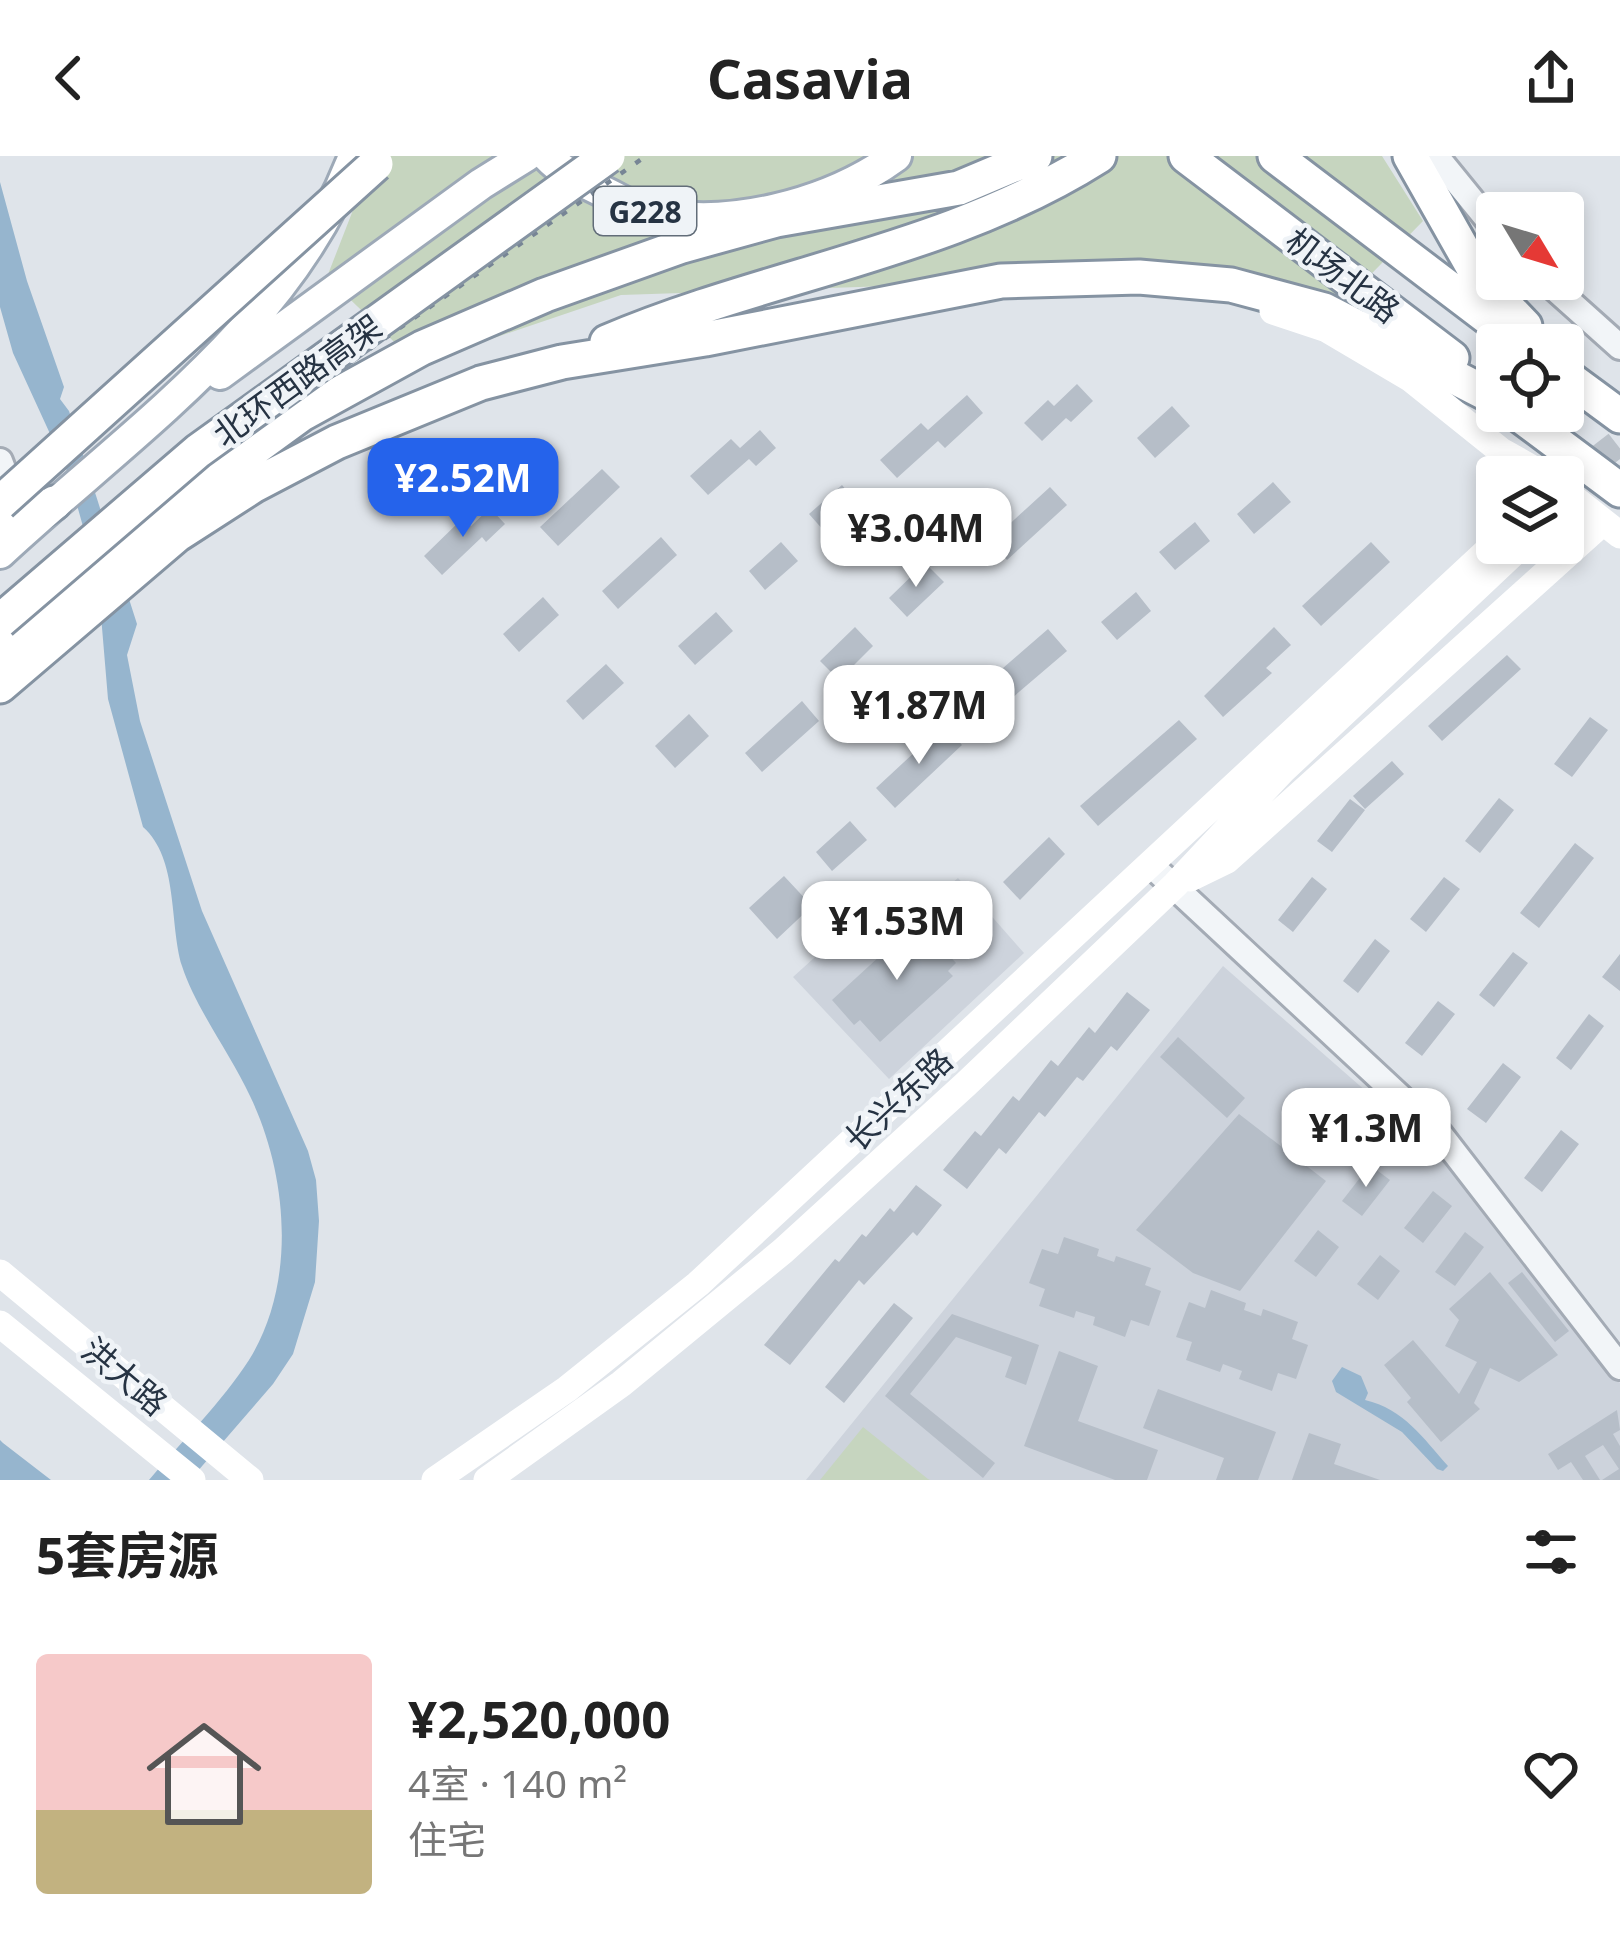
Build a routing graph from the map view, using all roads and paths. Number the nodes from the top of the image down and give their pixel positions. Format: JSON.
{"nodes":[{"id":1,"x":354,"y":156,"type":"edge"},
{"id":2,"x":384,"y":156,"type":"edge"},
{"id":3,"x":526,"y":156,"type":"edge"},
{"id":4,"x":547,"y":156,"type":"edge"},
{"id":5,"x":575,"y":156,"type":"edge"},
{"id":6,"x":608,"y":156,"type":"edge"},
{"id":7,"x":896,"y":156,"type":"edge"},
{"id":8,"x":1035,"y":156,"type":"edge"},
{"id":9,"x":1099,"y":156,"type":"edge"},
{"id":10,"x":1186,"y":156,"type":"edge"},
{"id":11,"x":1275,"y":156,"type":"edge"},
{"id":12,"x":1411,"y":156,"type":"edge"},
{"id":13,"x":1436,"y":156,"type":"edge"},
{"id":14,"x":1476,"y":206,"type":"edge"},
{"id":15,"x":1178,"y":280,"type":"junction"},
{"id":16,"x":1567,"y":300,"type":"edge"},
{"id":17,"x":1496,"y":324,"type":"edge"},
{"id":18,"x":1523,"y":324,"type":"edge"},
{"id":19,"x":1620,"y":347,"type":"edge"},
{"id":20,"x":562,"y":362,"type":"junction"},
{"id":21,"x":1476,"y":378,"type":"edge"},
{"id":22,"x":1476,"y":388,"type":"edge"},
{"id":23,"x":1584,"y":388,"type":"edge"},
{"id":24,"x":1620,"y":416,"type":"edge"},
{"id":25,"x":1542,"y":432,"type":"edge"},
{"id":26,"x":128,"y":442,"type":"junction"},
{"id":27,"x":1508,"y":456,"type":"edge"},
{"id":28,"x":0,"y":460,"type":"edge"},
{"id":29,"x":210,"y":463,"type":"dead end"},
{"id":30,"x":1620,"y":490,"type":"edge"},
{"id":31,"x":54,"y":503,"type":"junction"},
{"id":32,"x":1584,"y":507,"type":"edge"},
{"id":33,"x":3,"y":529,"type":"edge"},
{"id":34,"x":1611,"y":529,"type":"edge"},
{"id":35,"x":1476,"y":561,"type":"edge"},
{"id":36,"x":1502,"y":564,"type":"edge"},
{"id":37,"x":0,"y":593,"type":"edge"},
{"id":38,"x":2,"y":634,"type":"edge"},
{"id":39,"x":0,"y":686,"type":"edge"},
{"id":40,"x":1152,"y":866,"type":"junction"},
{"id":41,"x":1175,"y":885,"type":"junction"},
{"id":42,"x":0,"y":1273,"type":"edge"},
{"id":43,"x":0,"y":1324,"type":"edge"},
{"id":44,"x":1620,"y":1367,"type":"edge"},
{"id":45,"x":247,"y":1478,"type":"edge"},
{"id":46,"x":192,"y":1480,"type":"edge"},
{"id":47,"x":435,"y":1480,"type":"edge"},
{"id":48,"x":487,"y":1480,"type":"edge"}],
"edges":[{"from":1,"to":26,"type":"main road"},
{"from":2,"to":33,"type":"highway","bridge":true},
{"from":3,"to":26,"type":"main road"},
{"from":4,"to":7,"type":"main road","number":"G228"},
{"from":5,"to":37,"type":"highway","name":"北环西路高架"},
{"from":6,"to":38,"type":"highway","name":"北环西路高架","bridge":true},
{"from":8,"to":38,"type":"highway"},
{"from":9,"to":20,"type":"highway"},
{"from":10,"to":21,"type":"highway","name":"机场北路"},
{"from":11,"to":17,"type":"highway","name":"机场北路"},
{"from":12,"to":18,"type":"highway"},
{"from":13,"to":14,"type":"street"},
{"from":15,"to":20,"type":"highway"},
{"from":15,"to":22,"type":"highway"},
{"from":15,"to":27,"type":"main road"},
{"from":16,"to":19,"type":"street"},
{"from":20,"to":39,"type":"highway"},
{"from":23,"to":24,"type":"highway"},
{"from":25,"to":30,"type":"highway"},
{"from":26,"to":31,"type":"main road"},
{"from":28,"to":31,"type":"street"},
{"from":29,"to":38,"type":"main road"},
{"from":31,"to":33,"type":"highway"},
{"from":32,"to":34,"type":"main road"},
{"from":34,"to":41,"type":"main road"},
{"from":35,"to":40,"type":"main road","name":"长兴东路"},
{"from":36,"to":41,"type":"main road","name":"长兴东路"},
{"from":40,"to":41,"type":"street"},
{"from":40,"to":47,"type":"main road","name":"长兴东路"},
{"from":41,"to":44,"type":"street"},
{"from":41,"to":48,"type":"main road","name":"长兴东路"},
{"from":42,"to":45,"type":"main road","name":"洪大路"},
{"from":43,"to":46,"type":"main road","name":"洪大路"}]}
